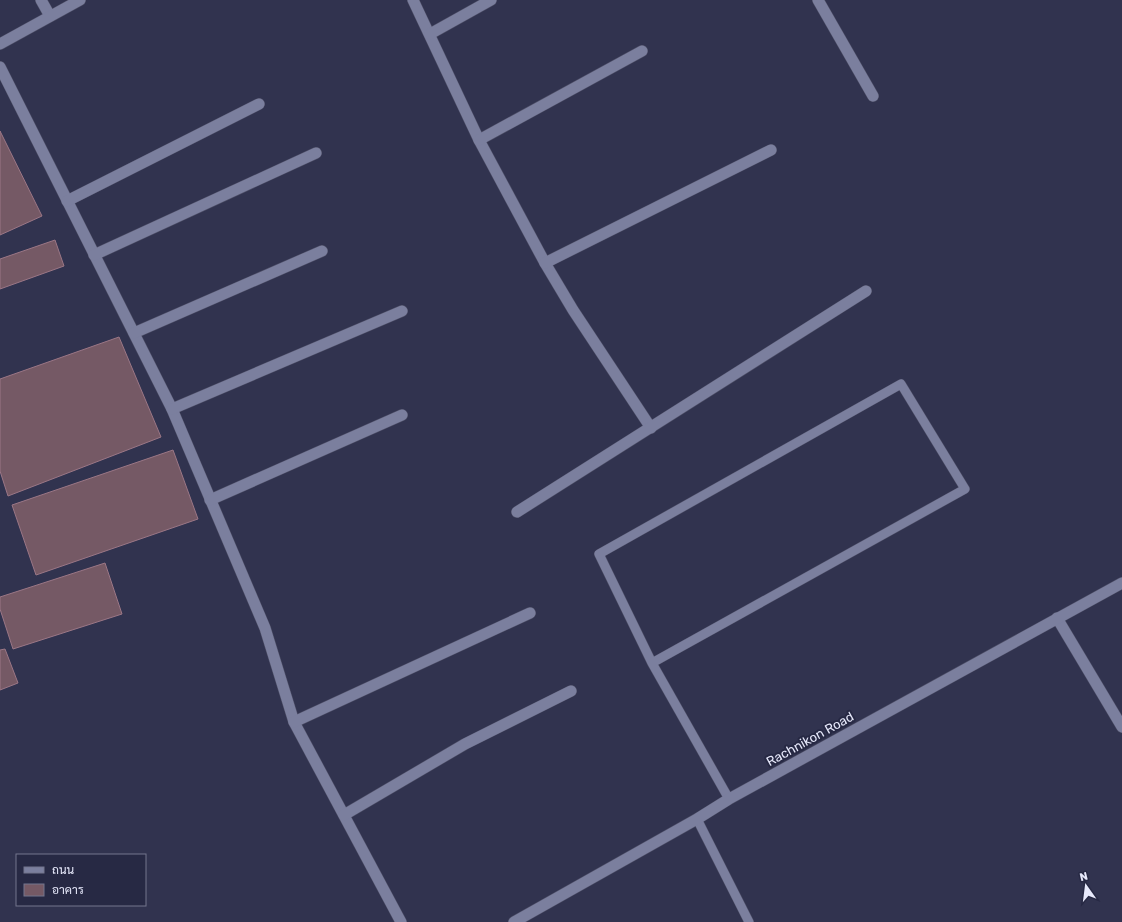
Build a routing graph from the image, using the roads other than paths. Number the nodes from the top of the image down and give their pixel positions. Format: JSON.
{"nodes":[{"id":1,"x":41,"y":0,"type":"edge"},
{"id":2,"x":80,"y":0,"type":"edge"},
{"id":3,"x":413,"y":0,"type":"edge"},
{"id":4,"x":491,"y":0,"type":"edge"},
{"id":5,"x":818,"y":0,"type":"edge"},
{"id":6,"x":50,"y":16,"type":"junction"},
{"id":7,"x":430,"y":34,"type":"junction"},
{"id":8,"x":0,"y":44,"type":"edge"},
{"id":9,"x":642,"y":51,"type":"dead end"},
{"id":10,"x":0,"y":67,"type":"edge"},
{"id":11,"x":873,"y":96,"type":"dead end"},
{"id":12,"x":259,"y":104,"type":"dead end"},
{"id":13,"x":479,"y":140,"type":"junction"},
{"id":14,"x":771,"y":150,"type":"dead end"},
{"id":15,"x":316,"y":152,"type":"dead end"},
{"id":16,"x":68,"y":201,"type":"junction"},
{"id":17,"x":322,"y":251,"type":"dead end"},
{"id":18,"x":94,"y":254,"type":"junction"},
{"id":19,"x":545,"y":263,"type":"junction"},
{"id":20,"x":866,"y":291,"type":"dead end"},
{"id":21,"x":402,"y":311,"type":"dead end"},
{"id":22,"x":134,"y":332,"type":"junction"},
{"id":23,"x":172,"y":408,"type":"junction"},
{"id":24,"x":402,"y":415,"type":"dead end"},
{"id":25,"x":652,"y":428,"type":"junction"},
{"id":26,"x":210,"y":500,"type":"junction"},
{"id":27,"x":517,"y":512,"type":"dead end"},
{"id":28,"x":1122,"y":583,"type":"edge"},
{"id":29,"x":530,"y":613,"type":"dead end"},
{"id":30,"x":1057,"y":618,"type":"junction"},
{"id":31,"x":652,"y":663,"type":"junction"},
{"id":32,"x":571,"y":691,"type":"dead end"},
{"id":33,"x":294,"y":722,"type":"junction"},
{"id":34,"x":1122,"y":727,"type":"edge"},
{"id":35,"x":729,"y":799,"type":"junction"},
{"id":36,"x":344,"y":815,"type":"junction"},
{"id":37,"x":697,"y":819,"type":"junction"},
{"id":38,"x":401,"y":922,"type":"edge"},
{"id":39,"x":514,"y":922,"type":"edge"},
{"id":40,"x":749,"y":922,"type":"edge"}],
"edges":[{"from":1,"to":6,"type":"street"},
{"from":2,"to":6,"type":"street"},
{"from":3,"to":7,"type":"street"},
{"from":4,"to":7,"type":"street"},
{"from":5,"to":11,"type":"street"},
{"from":6,"to":8,"type":"street"},
{"from":7,"to":13,"type":"street"},
{"from":9,"to":13,"type":"street"},
{"from":10,"to":16,"type":"street"},
{"from":12,"to":16,"type":"street"},
{"from":13,"to":19,"type":"street"},
{"from":14,"to":19,"type":"street"},
{"from":15,"to":18,"type":"street"},
{"from":16,"to":18,"type":"street"},
{"from":17,"to":22,"type":"street"},
{"from":18,"to":22,"type":"street"},
{"from":19,"to":25,"type":"street"},
{"from":20,"to":25,"type":"street"},
{"from":21,"to":23,"type":"street"},
{"from":22,"to":23,"type":"street"},
{"from":23,"to":26,"type":"street"},
{"from":24,"to":26,"type":"street"},
{"from":25,"to":27,"type":"street"},
{"from":26,"to":33,"type":"street"},
{"from":28,"to":30,"type":"street","name":"Rachnikon Road"},
{"from":29,"to":33,"type":"street"},
{"from":30,"to":34,"type":"street"},
{"from":30,"to":35,"type":"street","name":"Rachnikon Road"},
{"from":31,"to":31,"type":"lane"},
{"from":31,"to":35,"type":"lane"},
{"from":32,"to":36,"type":"street"},
{"from":33,"to":36,"type":"street"},
{"from":35,"to":37,"type":"street","name":"Rachnikon Road"},
{"from":36,"to":38,"type":"street"},
{"from":37,"to":39,"type":"street","name":"Rachnikon Road"},
{"from":37,"to":40,"type":"lane"}]}
